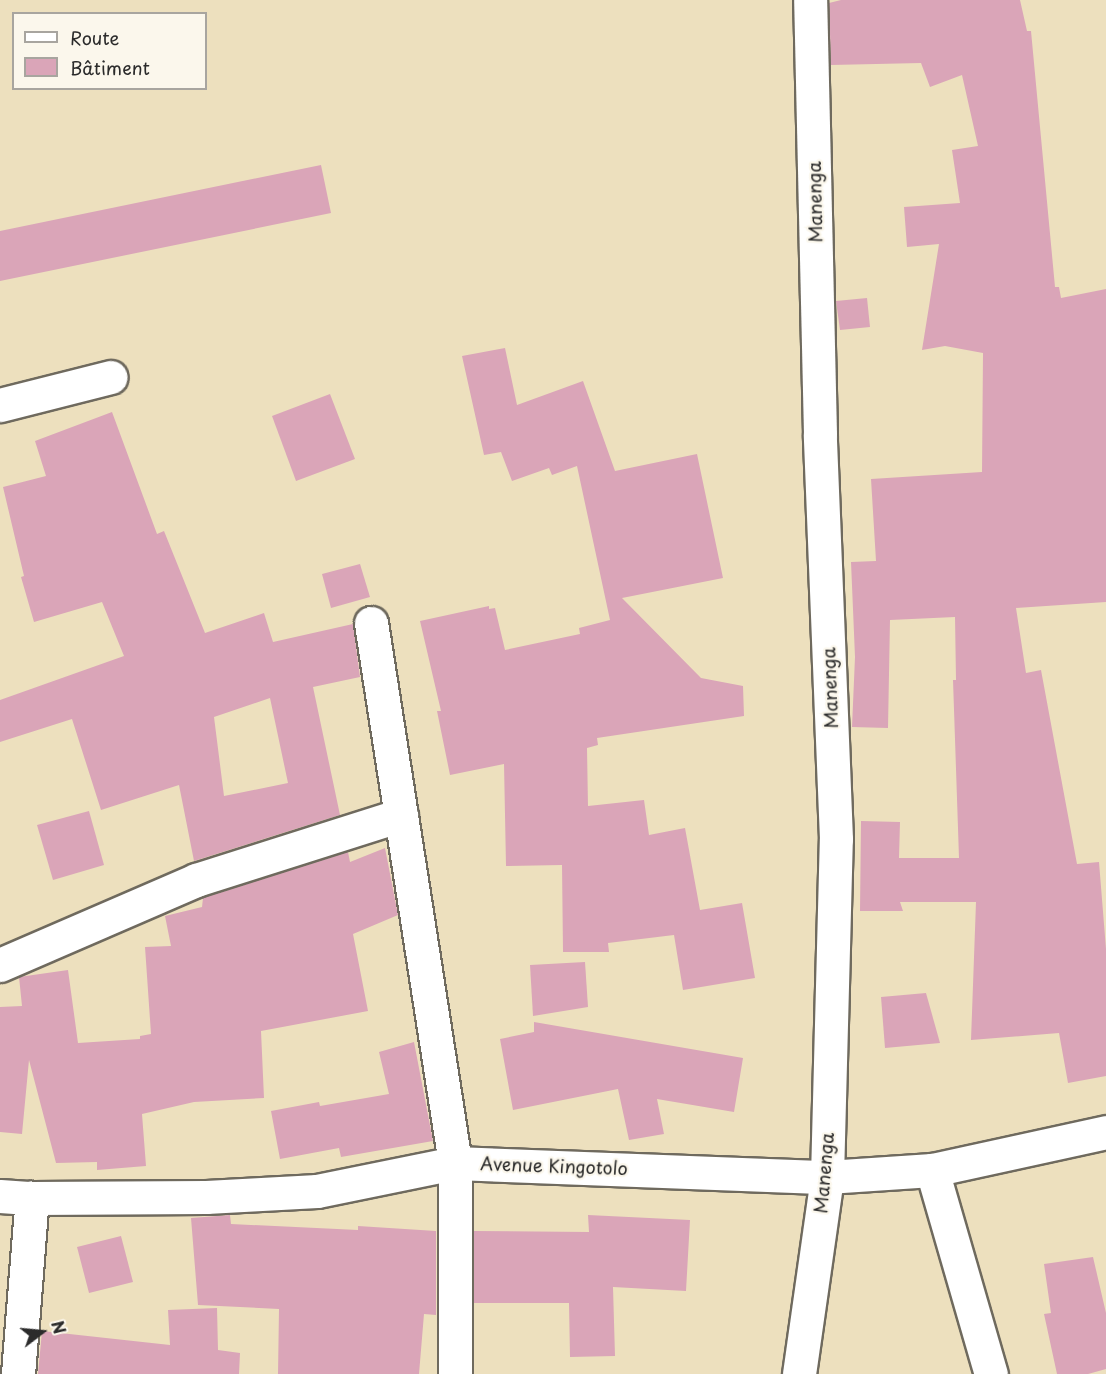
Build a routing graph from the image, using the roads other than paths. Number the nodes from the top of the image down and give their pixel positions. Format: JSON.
{"nodes":[{"id":1,"x":810,"y":0,"type":"edge"},
{"id":2,"x":111,"y":377,"type":"dead end"},
{"id":3,"x":0,"y":405,"type":"edge"},
{"id":4,"x":371,"y":623,"type":"dead end"},
{"id":5,"x":401,"y":815,"type":"junction"},
{"id":6,"x":0,"y":965,"type":"edge"},
{"id":7,"x":1106,"y":1132,"type":"edge"},
{"id":8,"x":456,"y":1163,"type":"junction"},
{"id":9,"x":932,"y":1170,"type":"junction"},
{"id":10,"x":827,"y":1177,"type":"junction"},
{"id":11,"x":0,"y":1196,"type":"edge"},
{"id":12,"x":32,"y":1198,"type":"junction"},
{"id":13,"x":18,"y":1374,"type":"edge"},
{"id":14,"x":454,"y":1374,"type":"edge"},
{"id":15,"x":799,"y":1374,"type":"edge"},
{"id":16,"x":991,"y":1374,"type":"edge"}],
"edges":[{"from":1,"to":10,"type":"street","name":"Manenga"},
{"from":2,"to":3,"type":"street"},
{"from":4,"to":5,"type":"street"},
{"from":5,"to":6,"type":"street"},
{"from":5,"to":8,"type":"street"},
{"from":7,"to":9,"type":"street","name":"Avenue Kingotolo"},
{"from":8,"to":10,"type":"street","name":"Avenue Kingotolo"},
{"from":8,"to":12,"type":"street","name":"Avenue Kingotolo"},
{"from":8,"to":14,"type":"street"},
{"from":9,"to":10,"type":"street","name":"Avenue Kingotolo"},
{"from":9,"to":16,"type":"street"},
{"from":10,"to":15,"type":"street","name":"Manenga"},
{"from":11,"to":12,"type":"street","name":"Avenue Kingotolo"},
{"from":12,"to":13,"type":"street"}]}
